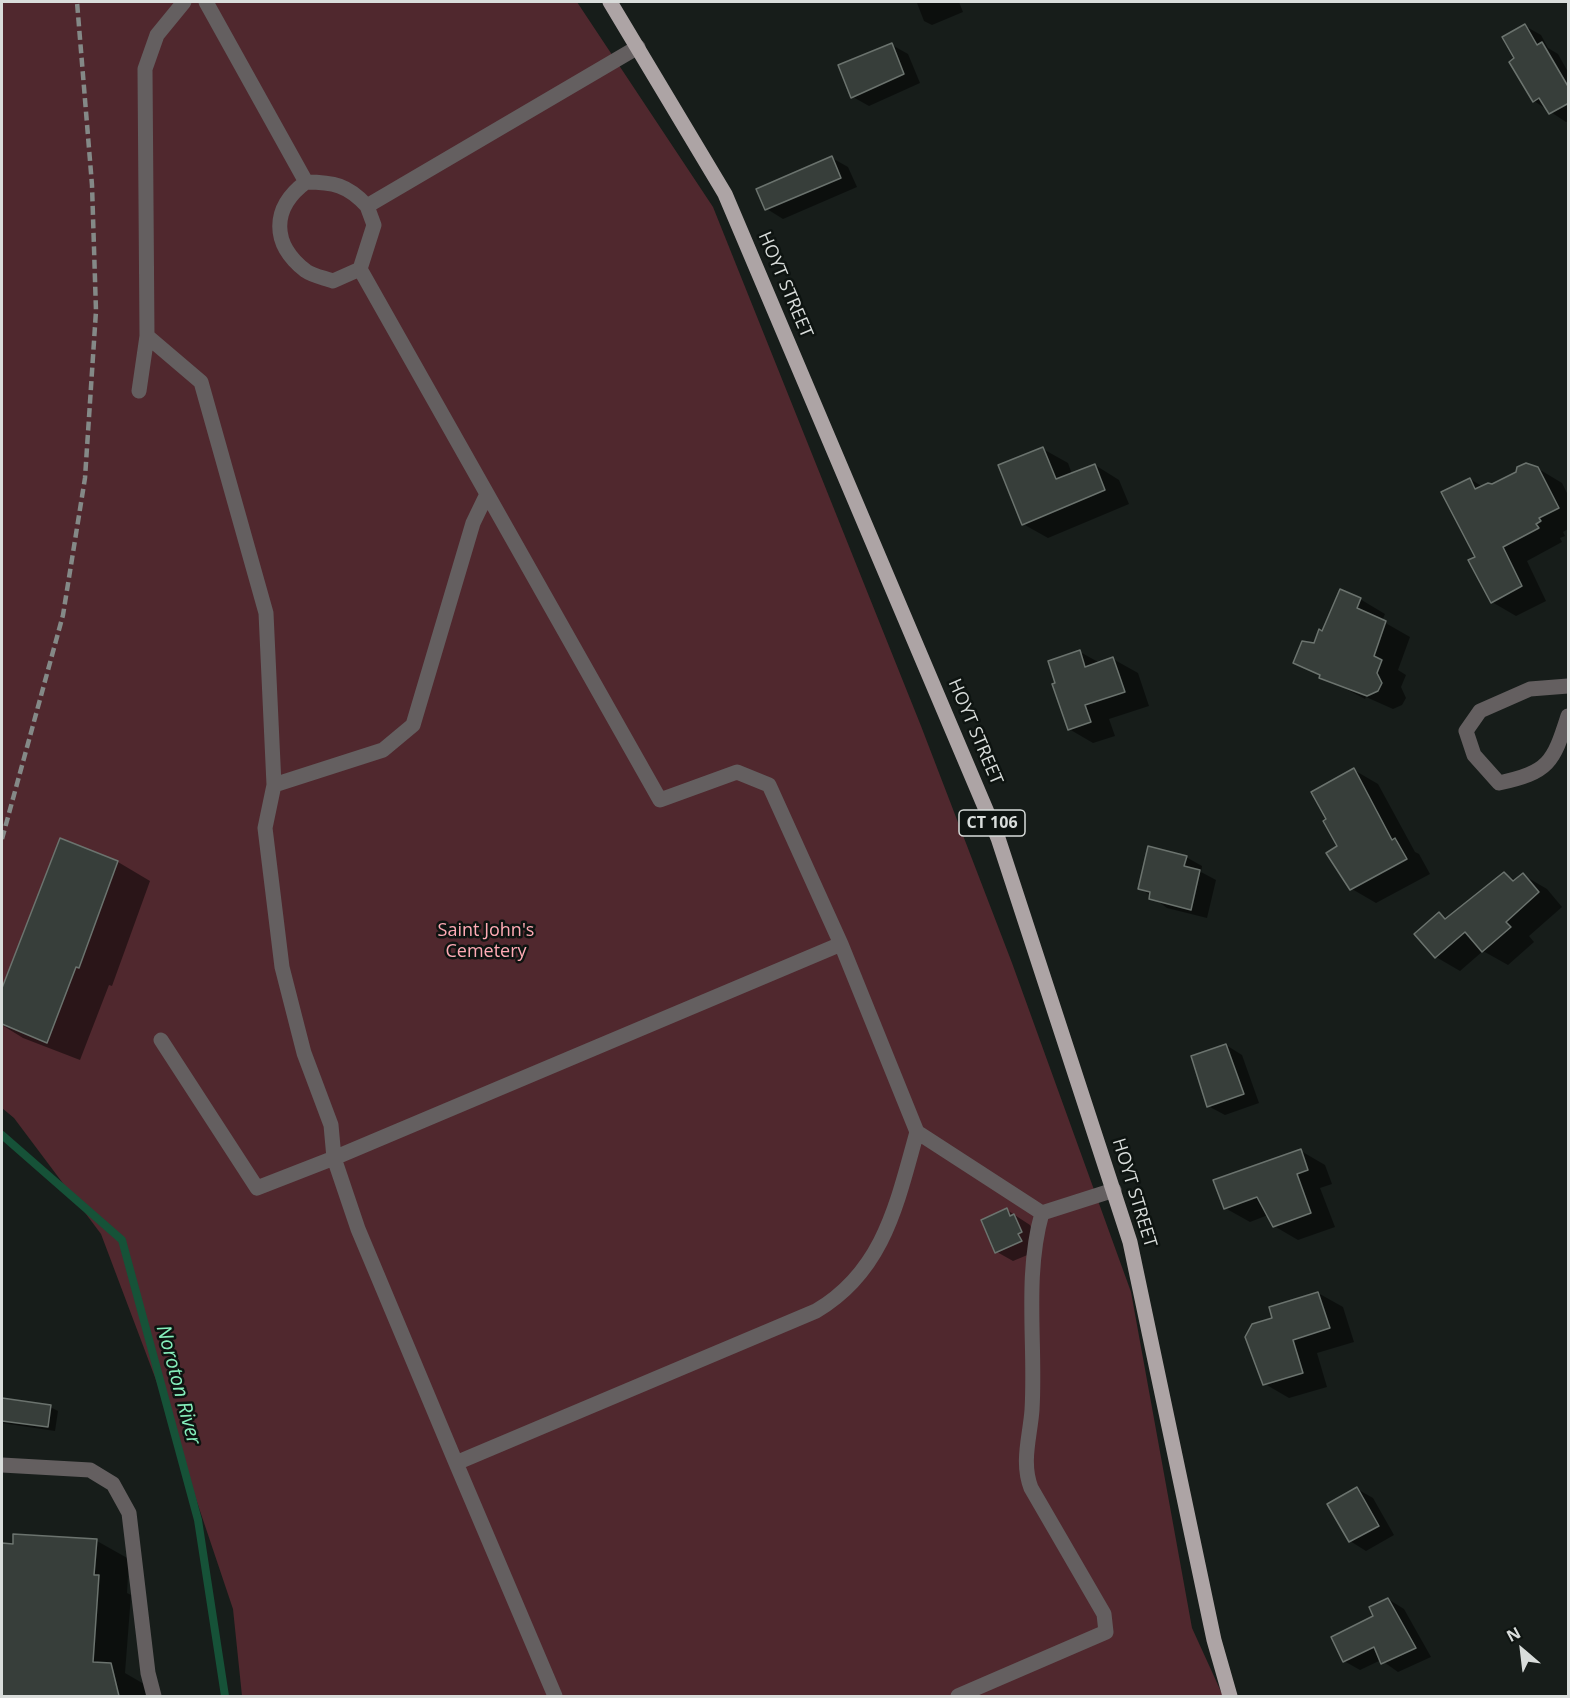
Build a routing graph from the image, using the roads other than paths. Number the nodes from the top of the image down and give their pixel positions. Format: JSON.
{"nodes":[{"id":1,"x":184,"y":2,"type":"edge"},
{"id":2,"x":206,"y":2,"type":"edge"},
{"id":3,"x":610,"y":2,"type":"edge"},
{"id":4,"x":638,"y":47,"type":"junction"},
{"id":5,"x":306,"y":182,"type":"junction"},
{"id":6,"x":367,"y":206,"type":"junction"},
{"id":7,"x":360,"y":269,"type":"junction"},
{"id":8,"x":147,"y":336,"type":"junction"},
{"id":9,"x":139,"y":391,"type":"dead end"},
{"id":10,"x":487,"y":494,"type":"junction"},
{"id":11,"x":1568,"y":686,"type":"edge"},
{"id":12,"x":1569,"y":716,"type":"edge"},
{"id":13,"x":274,"y":784,"type":"junction"},
{"id":14,"x":841,"y":944,"type":"junction"},
{"id":15,"x":161,"y":1040,"type":"dead end"},
{"id":16,"x":917,"y":1132,"type":"junction"},
{"id":17,"x":334,"y":1158,"type":"junction"},
{"id":18,"x":1114,"y":1190,"type":"junction"},
{"id":19,"x":1042,"y":1213,"type":"junction"},
{"id":20,"x":456,"y":1463,"type":"junction"},
{"id":21,"x":2,"y":1465,"type":"edge"},
{"id":22,"x":154,"y":1696,"type":"edge"},
{"id":23,"x":555,"y":1696,"type":"edge"},
{"id":24,"x":958,"y":1696,"type":"edge"},
{"id":25,"x":1230,"y":1696,"type":"edge"}],
"edges":[{"from":1,"to":8,"type":"street"},
{"from":2,"to":5,"type":"street"},
{"from":3,"to":4,"type":"main road","name":"HOYT STREET","number":"CT 106"},
{"from":4,"to":6,"type":"street"},
{"from":4,"to":18,"type":"main road","name":"HOYT STREET","number":"CT 106"},
{"from":5,"to":6,"type":"street"},
{"from":5,"to":7,"type":"street"},
{"from":6,"to":7,"type":"street"},
{"from":7,"to":10,"type":"street"},
{"from":8,"to":9,"type":"street"},
{"from":8,"to":13,"type":"street"},
{"from":10,"to":13,"type":"street"},
{"from":10,"to":14,"type":"street"},
{"from":11,"to":12,"type":"street"},
{"from":13,"to":17,"type":"street"},
{"from":14,"to":16,"type":"street"},
{"from":14,"to":17,"type":"street"},
{"from":15,"to":17,"type":"street"},
{"from":16,"to":19,"type":"street"},
{"from":16,"to":20,"type":"street"},
{"from":17,"to":20,"type":"street"},
{"from":18,"to":19,"type":"street"},
{"from":18,"to":25,"type":"main road","name":"HOYT STREET","number":"CT 106"},
{"from":19,"to":24,"type":"street"},
{"from":20,"to":23,"type":"street"},
{"from":21,"to":22,"type":"street"}]}
